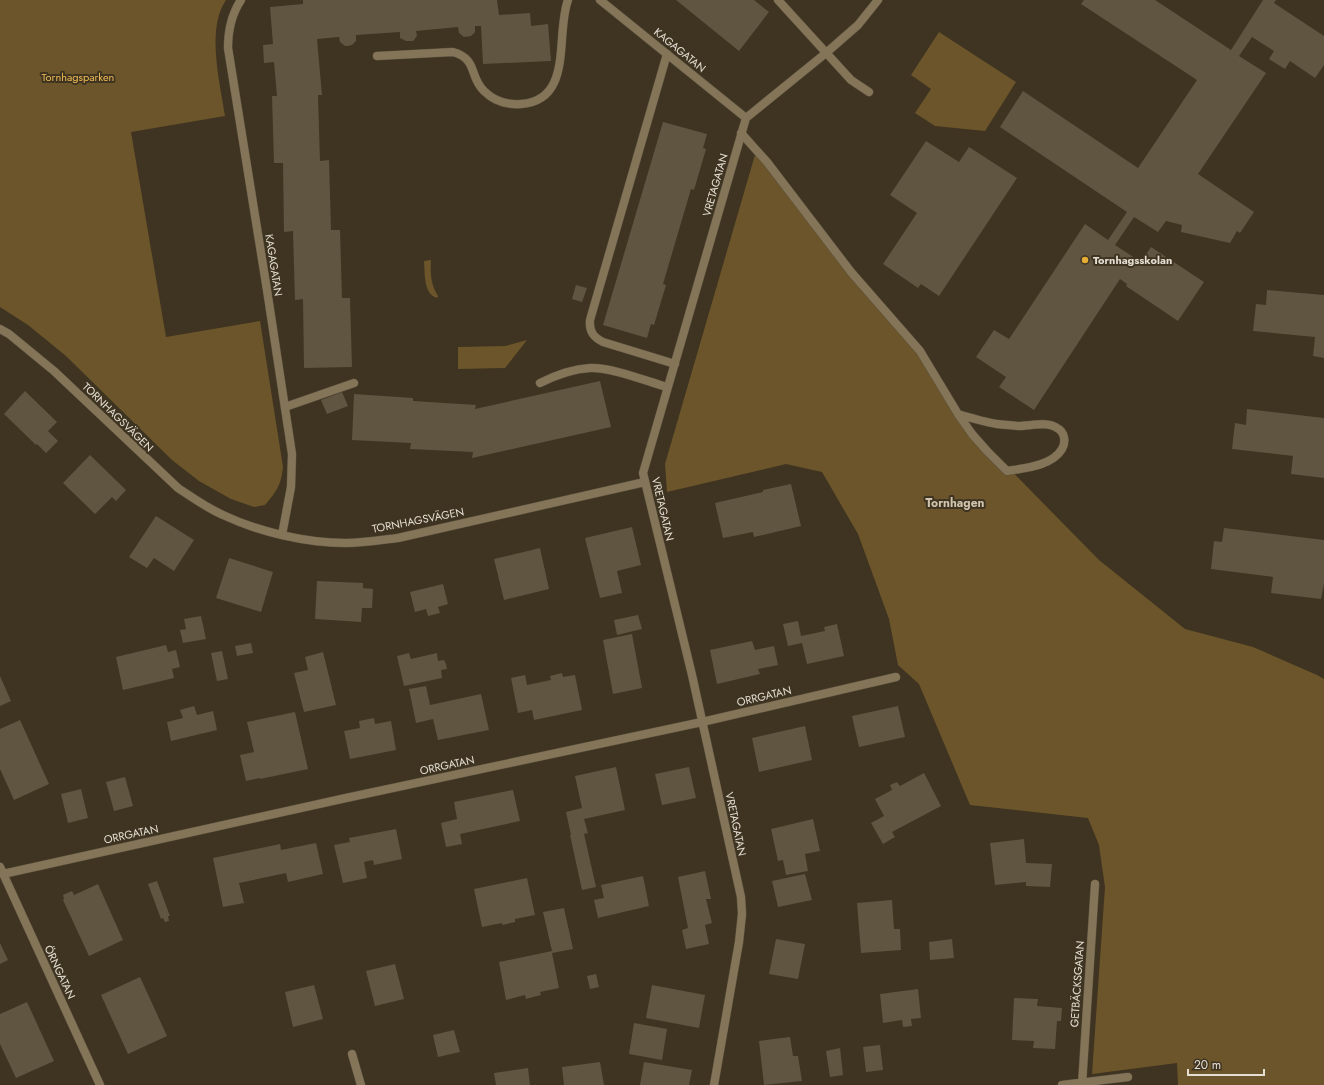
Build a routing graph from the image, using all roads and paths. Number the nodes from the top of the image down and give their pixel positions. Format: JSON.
{"nodes":[{"id":1,"x":241,"y":0,"type":"edge"},
{"id":2,"x":568,"y":0,"type":"edge"},
{"id":3,"x":600,"y":0,"type":"edge"},
{"id":4,"x":778,"y":0,"type":"edge"},
{"id":5,"x":878,"y":0,"type":"edge"},
{"id":6,"x":826,"y":53,"type":"junction"},
{"id":7,"x":667,"y":54,"type":"junction"},
{"id":8,"x":377,"y":56,"type":"dead end"},
{"id":9,"x":868,"y":92,"type":"dead end"},
{"id":10,"x":746,"y":118,"type":"junction"},
{"id":11,"x":741,"y":133,"type":"junction"},
{"id":12,"x":0,"y":329,"type":"edge"},
{"id":13,"x":674,"y":364,"type":"junction"},
{"id":14,"x":354,"y":383,"type":"dead end"},
{"id":15,"x":540,"y":383,"type":"dead end"},
{"id":16,"x":667,"y":387,"type":"junction"},
{"id":17,"x":285,"y":407,"type":"junction"},
{"id":18,"x":958,"y":414,"type":"junction"},
{"id":19,"x":645,"y":482,"type":"junction"},
{"id":20,"x":282,"y":535,"type":"junction"},
{"id":21,"x":896,"y":677,"type":"dead end"},
{"id":22,"x":702,"y":722,"type":"junction"},
{"id":23,"x":1,"y":872,"type":"edge"},
{"id":24,"x":1095,"y":884,"type":"dead end"},
{"id":25,"x":352,"y":1054,"type":"dead end"},
{"id":26,"x":1128,"y":1077,"type":"dead end"},
{"id":27,"x":1082,"y":1084,"type":"edge"},
{"id":28,"x":100,"y":1085,"type":"edge"},
{"id":29,"x":361,"y":1085,"type":"edge"},
{"id":30,"x":714,"y":1085,"type":"edge"},
{"id":31,"x":1062,"y":1085,"type":"edge"}],
"edges":[{"from":1,"to":17,"type":"street","name":"KAGAGATAN"},
{"from":2,"to":8,"type":"street"},
{"from":3,"to":7,"type":"street","name":"KAGAGATAN"},
{"from":4,"to":6,"type":"street"},
{"from":5,"to":6,"type":"street"},
{"from":6,"to":9,"type":"street"},
{"from":6,"to":10,"type":"street"},
{"from":7,"to":10,"type":"street","name":"KAGAGATAN"},
{"from":7,"to":13,"type":"street"},
{"from":10,"to":11,"type":"street","name":"VRETAGATAN"},
{"from":11,"to":13,"type":"street","name":"VRETAGATAN"},
{"from":11,"to":18,"type":"street"},
{"from":12,"to":20,"type":"street","name":"TORNHAGSVÄGEN"},
{"from":13,"to":16,"type":"street","name":"VRETAGATAN"},
{"from":14,"to":17,"type":"street"},
{"from":15,"to":16,"type":"street"},
{"from":16,"to":19,"type":"street","name":"VRETAGATAN"},
{"from":17,"to":20,"type":"street","name":"KAGAGATAN"},
{"from":18,"to":18,"type":"street"},
{"from":19,"to":20,"type":"street","name":"TORNHAGSVÄGEN"},
{"from":19,"to":22,"type":"street","name":"VRETAGATAN"},
{"from":21,"to":22,"type":"street","name":"ORRGATAN"},
{"from":22,"to":23,"type":"street","name":"ORRGATAN"},
{"from":22,"to":30,"type":"street","name":"VRETAGATAN"},
{"from":23,"to":28,"type":"street","name":"ÖRNGATAN"},
{"from":24,"to":27,"type":"street","name":"GETBÄCKSGATAN"},
{"from":25,"to":29,"type":"street"},
{"from":26,"to":27,"type":"street"},
{"from":27,"to":31,"type":"street"}]}
